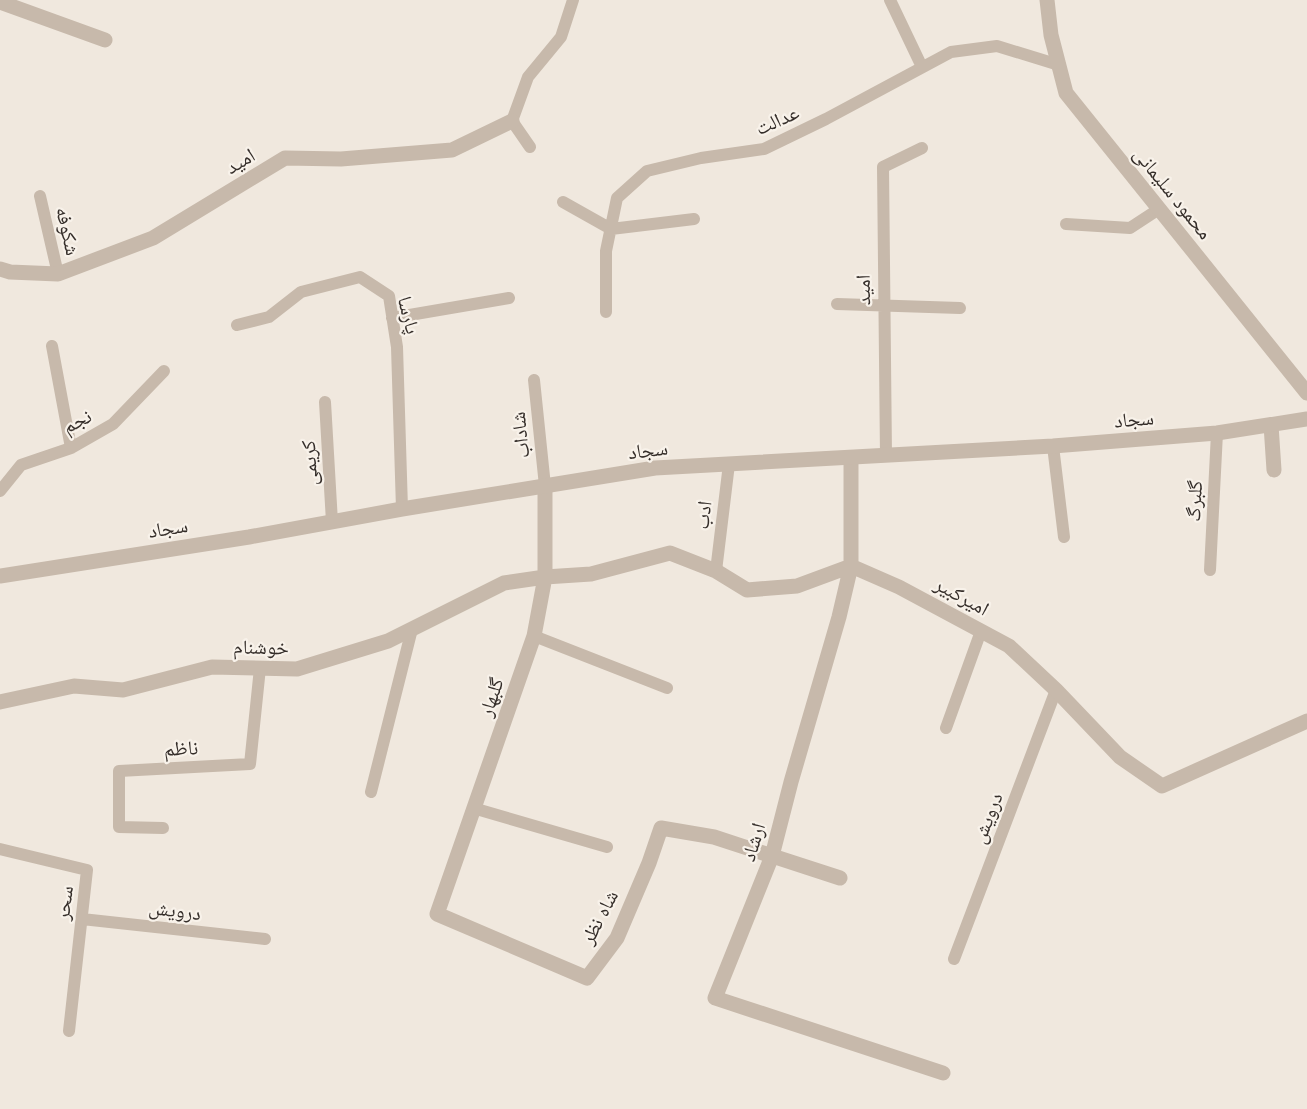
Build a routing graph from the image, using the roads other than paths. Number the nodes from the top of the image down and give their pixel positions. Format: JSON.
{"nodes":[{"id":1,"x":573,"y":0,"type":"edge"},
{"id":2,"x":890,"y":0,"type":"edge"},
{"id":3,"x":1047,"y":0,"type":"edge"},
{"id":4,"x":0,"y":2,"type":"edge"},
{"id":5,"x":105,"y":40,"type":"dead end"},
{"id":6,"x":1059,"y":65,"type":"junction"},
{"id":7,"x":922,"y":67,"type":"junction"},
{"id":8,"x":512,"y":121,"type":"junction"},
{"id":9,"x":530,"y":147,"type":"dead end"},
{"id":10,"x":922,"y":148,"type":"dead end"},
{"id":11,"x":40,"y":196,"type":"dead end"},
{"id":12,"x":563,"y":202,"type":"dead end"},
{"id":13,"x":1159,"y":209,"type":"junction"},
{"id":14,"x":694,"y":219,"type":"dead end"},
{"id":15,"x":1066,"y":224,"type":"dead end"},
{"id":16,"x":610,"y":229,"type":"junction"},
{"id":17,"x":0,"y":269,"type":"edge"},
{"id":18,"x":58,"y":274,"type":"junction"},
{"id":19,"x":509,"y":298,"type":"dead end"},
{"id":20,"x":837,"y":304,"type":"dead end"},
{"id":21,"x":885,"y":304,"type":"junction"},
{"id":22,"x":960,"y":308,"type":"dead end"},
{"id":23,"x":606,"y":312,"type":"dead end"},
{"id":24,"x":392,"y":318,"type":"junction"},
{"id":25,"x":237,"y":324,"type":"dead end"},
{"id":26,"x":52,"y":346,"type":"dead end"},
{"id":27,"x":164,"y":371,"type":"dead end"},
{"id":28,"x":534,"y":380,"type":"dead end"},
{"id":29,"x":1307,"y":393,"type":"edge"},
{"id":30,"x":325,"y":402,"type":"dead end"},
{"id":31,"x":1307,"y":419,"type":"edge"},
{"id":32,"x":1270,"y":425,"type":"junction"},
{"id":33,"x":1217,"y":433,"type":"junction"},
{"id":34,"x":1053,"y":446,"type":"junction"},
{"id":35,"x":71,"y":448,"type":"junction"},
{"id":36,"x":886,"y":456,"type":"junction"},
{"id":37,"x":851,"y":458,"type":"junction"},
{"id":38,"x":729,"y":465,"type":"junction"},
{"id":39,"x":1274,"y":470,"type":"dead end"},
{"id":40,"x":545,"y":486,"type":"junction"},
{"id":41,"x":0,"y":491,"type":"edge"},
{"id":42,"x":402,"y":509,"type":"junction"},
{"id":43,"x":332,"y":522,"type":"junction"},
{"id":44,"x":1064,"y":537,"type":"dead end"},
{"id":45,"x":851,"y":566,"type":"junction"},
{"id":46,"x":1210,"y":570,"type":"dead end"},
{"id":47,"x":716,"y":571,"type":"junction"},
{"id":48,"x":0,"y":576,"type":"edge"},
{"id":49,"x":545,"y":577,"type":"junction"},
{"id":50,"x":412,"y":629,"type":"junction"},
{"id":51,"x":981,"y":631,"type":"junction"},
{"id":52,"x":534,"y":636,"type":"junction"},
{"id":53,"x":260,"y":668,"type":"junction"},
{"id":54,"x":667,"y":688,"type":"dead end"},
{"id":55,"x":1056,"y":690,"type":"junction"},
{"id":56,"x":0,"y":702,"type":"edge"},
{"id":57,"x":1307,"y":721,"type":"edge"},
{"id":58,"x":946,"y":728,"type":"dead end"},
{"id":59,"x":371,"y":792,"type":"dead end"},
{"id":60,"x":473,"y":808,"type":"junction"},
{"id":61,"x":163,"y":828,"type":"dead end"},
{"id":62,"x":607,"y":847,"type":"dead end"},
{"id":63,"x":0,"y":849,"type":"edge"},
{"id":64,"x":772,"y":856,"type":"junction"},
{"id":65,"x":840,"y":878,"type":"dead end"},
{"id":66,"x":437,"y":914,"type":"joint"},
{"id":67,"x":82,"y":919,"type":"junction"},
{"id":68,"x":265,"y":939,"type":"dead end"},
{"id":69,"x":954,"y":959,"type":"dead end"},
{"id":70,"x":69,"y":1031,"type":"dead end"},
{"id":71,"x":943,"y":1072,"type":"dead end"}],
"edges":[{"from":1,"to":8,"type":"lane"},
{"from":2,"to":7,"type":"lane"},
{"from":3,"to":6,"type":"street","name":"محمود سلیمانی"},
{"from":4,"to":5,"type":"street"},
{"from":6,"to":7,"type":"lane","name":"عدالت"},
{"from":6,"to":13,"type":"street","name":"محمود سلیمانی"},
{"from":7,"to":16,"type":"lane","name":"عدالت"},
{"from":8,"to":9,"type":"lane"},
{"from":8,"to":18,"type":"street","name":"امید"},
{"from":10,"to":21,"type":"lane","name":"امید"},
{"from":11,"to":18,"type":"lane","name":"شکوفه"},
{"from":12,"to":16,"type":"lane"},
{"from":13,"to":15,"type":"lane"},
{"from":13,"to":29,"type":"street","name":"محمود سلیمانی"},
{"from":14,"to":16,"type":"lane"},
{"from":16,"to":23,"type":"lane","name":"عدالت"},
{"from":17,"to":18,"type":"street","name":"امید"},
{"from":19,"to":24,"type":"lane"},
{"from":20,"to":21,"type":"lane"},
{"from":21,"to":22,"type":"lane"},
{"from":21,"to":36,"type":"lane","name":"امید"},
{"from":24,"to":25,"type":"lane","name":"پارسا"},
{"from":24,"to":42,"type":"lane","name":"پارسا"},
{"from":26,"to":35,"type":"lane"},
{"from":27,"to":35,"type":"lane","name":"نجم"},
{"from":28,"to":40,"type":"lane","name":"شاداب"},
{"from":30,"to":43,"type":"lane","name":"کریمی"},
{"from":31,"to":32,"type":"street","name":"سجاد"},
{"from":32,"to":33,"type":"street","name":"سجاد"},
{"from":32,"to":39,"type":"street"},
{"from":33,"to":34,"type":"street","name":"سجاد"},
{"from":33,"to":46,"type":"lane","name":"گلبرگ"},
{"from":34,"to":36,"type":"street","name":"سجاد"},
{"from":34,"to":44,"type":"lane"},
{"from":35,"to":41,"type":"lane","name":"نجم"},
{"from":36,"to":37,"type":"street","name":"سجاد"},
{"from":37,"to":38,"type":"street","name":"سجاد"},
{"from":37,"to":45,"type":"street","name":"ارشاد"},
{"from":38,"to":40,"type":"street","name":"سجاد"},
{"from":38,"to":47,"type":"lane","name":"ادب"},
{"from":40,"to":42,"type":"street","name":"سجاد"},
{"from":40,"to":49,"type":"street","name":"گلبهار"},
{"from":42,"to":43,"type":"street","name":"سجاد"},
{"from":43,"to":48,"type":"street","name":"سجاد"},
{"from":45,"to":47,"type":"street"},
{"from":45,"to":51,"type":"street","name":"امیرکبیر"},
{"from":45,"to":64,"type":"street","name":"ارشاد"},
{"from":47,"to":49,"type":"street"},
{"from":49,"to":50,"type":"street","name":"خوشنام"},
{"from":49,"to":52,"type":"street","name":"گلبهار"},
{"from":50,"to":53,"type":"street","name":"خوشنام"},
{"from":50,"to":59,"type":"lane"},
{"from":51,"to":55,"type":"street","name":"امیرکبیر"},
{"from":51,"to":58,"type":"lane"},
{"from":52,"to":54,"type":"lane"},
{"from":52,"to":60,"type":"street","name":"گلبهار"},
{"from":53,"to":56,"type":"street","name":"خوشنام"},
{"from":53,"to":61,"type":"lane","name":"ناظم"},
{"from":55,"to":57,"type":"street","name":"امیرکبیر"},
{"from":55,"to":69,"type":"lane","name":"درویش"},
{"from":60,"to":62,"type":"lane"},
{"from":60,"to":66,"type":"street","name":"گلبهار"},
{"from":63,"to":67,"type":"lane","name":"سحر"},
{"from":64,"to":65,"type":"street"},
{"from":64,"to":66,"type":"street","name":"شاه نظر"},
{"from":64,"to":71,"type":"street","name":"ارشاد"},
{"from":67,"to":68,"type":"lane","name":"درویش"},
{"from":67,"to":70,"type":"lane","name":"سحر"}]}
